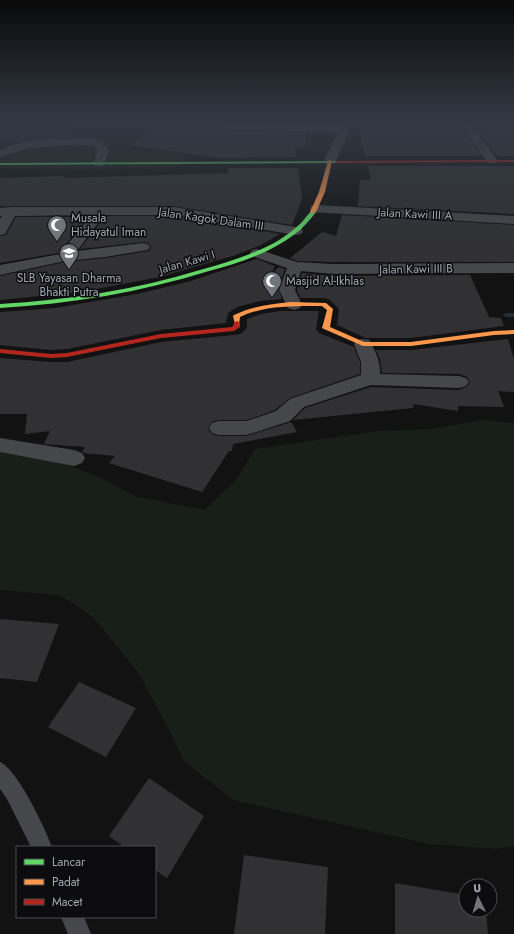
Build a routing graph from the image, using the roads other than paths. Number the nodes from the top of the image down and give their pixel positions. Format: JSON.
{"nodes":[{"id":1,"x":329,"y":166,"type":"edge"},
{"id":2,"x":316,"y":209,"type":"junction"},
{"id":3,"x":101,"y":210,"type":"junction"},
{"id":4,"x":6,"y":212,"type":"edge"},
{"id":5,"x":514,"y":220,"type":"edge"},
{"id":6,"x":0,"y":231,"type":"edge"},
{"id":7,"x":296,"y":231,"type":"junction"},
{"id":8,"x":143,"y":247,"type":"dead end"},
{"id":9,"x":257,"y":253,"type":"junction"},
{"id":10,"x":65,"y":257,"type":"junction"},
{"id":11,"x":295,"y":266,"type":"junction"},
{"id":12,"x":514,"y":268,"type":"edge"},
{"id":13,"x":0,"y":270,"type":"edge"},
{"id":14,"x":294,"y":305,"type":"junction"},
{"id":15,"x":0,"y":306,"type":"edge"},
{"id":16,"x":514,"y":332,"type":"edge"},
{"id":17,"x":363,"y":344,"type":"junction"},
{"id":18,"x":0,"y":351,"type":"edge"},
{"id":19,"x":369,"y":379,"type":"junction"},
{"id":20,"x":458,"y":382,"type":"dead end"},
{"id":21,"x":219,"y":428,"type":"dead end"},
{"id":22,"x":0,"y":445,"type":"edge"},
{"id":23,"x":74,"y":458,"type":"dead end"},
{"id":24,"x":0,"y":772,"type":"edge"},
{"id":25,"x":41,"y":846,"type":"edge"},
{"id":26,"x":72,"y":918,"type":"edge"},
{"id":27,"x":80,"y":934,"type":"edge"}],
"edges":[{"from":1,"to":2,"type":"street","name":"Jalan Kawi I"},
{"from":2,"to":5,"type":"street","name":"Jalan Kawi III A"},
{"from":2,"to":7,"type":"street","name":"Jalan Kawi I"},
{"from":3,"to":4,"type":"street","name":"Jalan Kagok Dalam III"},
{"from":3,"to":7,"type":"street","name":"Jalan Kagok Dalam III"},
{"from":3,"to":10,"type":"street"},
{"from":4,"to":6,"type":"street","name":"Jalan Kagok Dalam III"},
{"from":7,"to":9,"type":"street","name":"Jalan Kawi I"},
{"from":8,"to":10,"type":"street"},
{"from":9,"to":11,"type":"street","name":"Jalan Kawi III B"},
{"from":9,"to":15,"type":"street","name":"Jalan Kawi I"},
{"from":10,"to":13,"type":"street"},
{"from":11,"to":12,"type":"street","name":"Jalan Kawi III B"},
{"from":11,"to":14,"type":"street"},
{"from":14,"to":17,"type":"street"},
{"from":14,"to":18,"type":"street"},
{"from":16,"to":17,"type":"street"},
{"from":17,"to":19,"type":"street"},
{"from":19,"to":20,"type":"street"},
{"from":19,"to":21,"type":"street"},
{"from":22,"to":23,"type":"street"},
{"from":24,"to":25,"type":"lane"},
{"from":26,"to":27,"type":"lane"}]}
